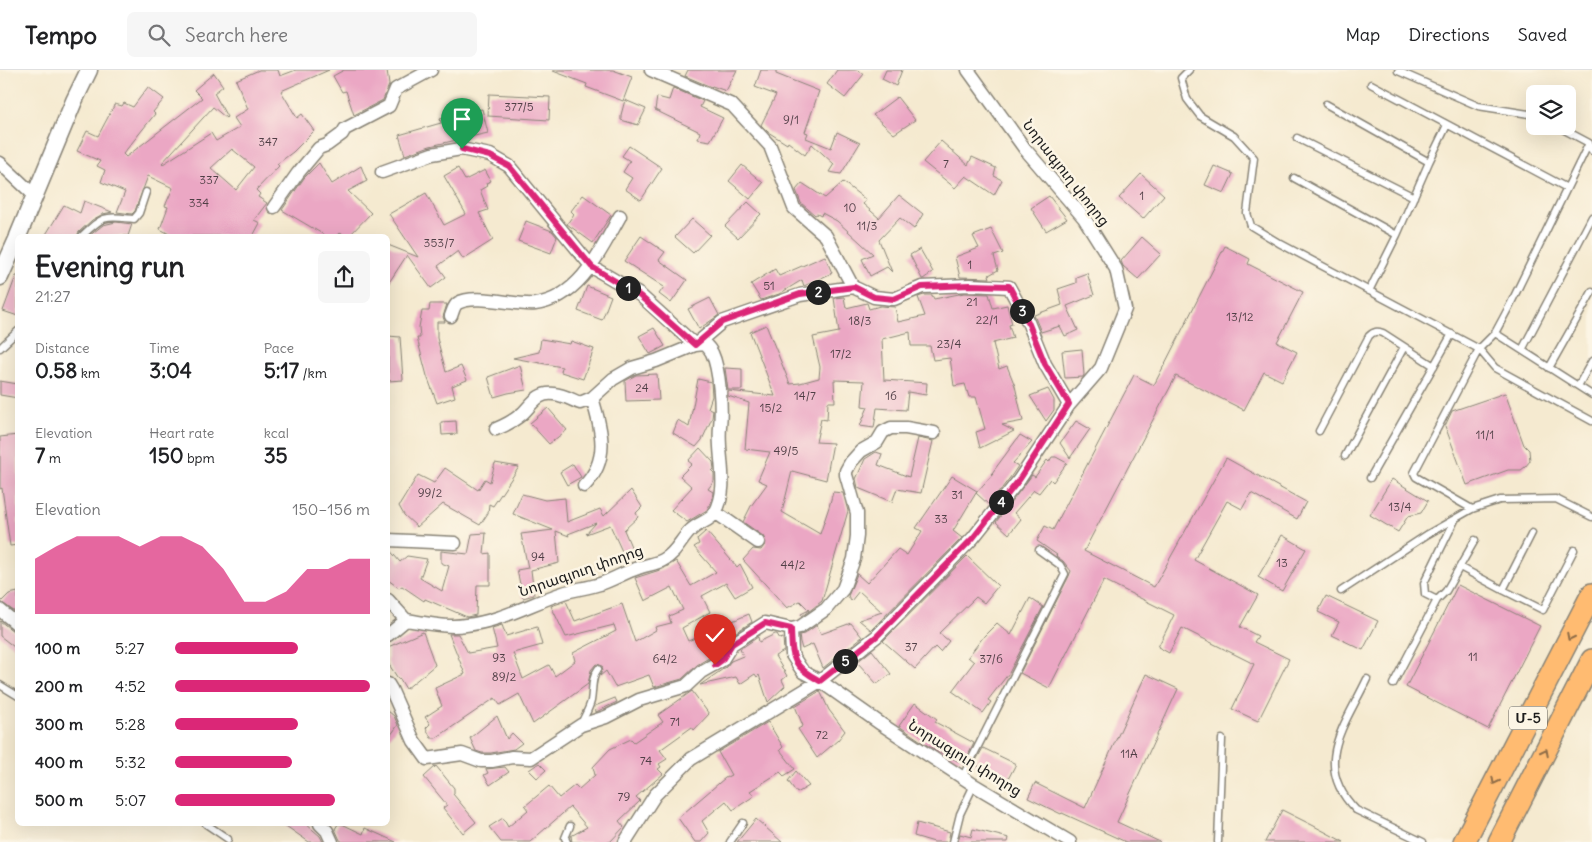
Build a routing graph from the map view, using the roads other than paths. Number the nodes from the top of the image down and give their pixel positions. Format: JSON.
{"nodes":[{"id":1,"x":89,"y":70,"type":"edge"},
{"id":2,"x":431,"y":70,"type":"edge"},
{"id":3,"x":651,"y":70,"type":"edge"},
{"id":4,"x":968,"y":70,"type":"edge"},
{"id":5,"x":1189,"y":70,"type":"edge"},
{"id":6,"x":1398,"y":71,"type":"edge"},
{"id":7,"x":1371,"y":84,"type":"dead end"},
{"id":8,"x":1326,"y":104,"type":"dead end"},
{"id":9,"x":1526,"y":114,"type":"edge"},
{"id":10,"x":1447,"y":125,"type":"junction"},
{"id":11,"x":1574,"y":135,"type":"edge"},
{"id":12,"x":1297,"y":138,"type":"dead end"},
{"id":13,"x":1589,"y":143,"type":"junction"},
{"id":14,"x":1592,"y":151,"type":"edge"},
{"id":15,"x":1428,"y":162,"type":"junction"},
{"id":16,"x":0,"y":163,"type":"edge"},
{"id":17,"x":382,"y":172,"type":"dead end"},
{"id":18,"x":1294,"y":178,"type":"dead end"},
{"id":19,"x":1567,"y":188,"type":"junction"},
{"id":20,"x":146,"y":192,"type":"dead end"},
{"id":21,"x":35,"y":196,"type":"junction"},
{"id":22,"x":1414,"y":198,"type":"junction"},
{"id":23,"x":274,"y":207,"type":"dead end"},
{"id":24,"x":620,"y":216,"type":"dead end"},
{"id":25,"x":1592,"y":217,"type":"edge"},
{"id":26,"x":19,"y":234,"type":"edge"},
{"id":27,"x":84,"y":234,"type":"edge"},
{"id":28,"x":1396,"y":235,"type":"junction"},
{"id":29,"x":15,"y":243,"type":"edge"},
{"id":30,"x":592,"y":267,"type":"junction"},
{"id":31,"x":0,"y":278,"type":"edge"},
{"id":32,"x":854,"y":287,"type":"junction"},
{"id":33,"x":1368,"y":291,"type":"junction"},
{"id":34,"x":1592,"y":292,"type":"edge"},
{"id":35,"x":451,"y":316,"type":"dead end"},
{"id":36,"x":1495,"y":332,"type":"junction"},
{"id":37,"x":15,"y":334,"type":"edge"},
{"id":38,"x":1452,"y":334,"type":"junction"},
{"id":39,"x":695,"y":345,"type":"junction"},
{"id":40,"x":1404,"y":347,"type":"junction"},
{"id":41,"x":0,"y":348,"type":"edge"},
{"id":42,"x":1479,"y":349,"type":"junction"},
{"id":43,"x":1522,"y":350,"type":"junction"},
{"id":44,"x":1592,"y":361,"type":"edge"},
{"id":45,"x":1434,"y":366,"type":"junction"},
{"id":46,"x":1549,"y":368,"type":"junction"},
{"id":47,"x":1578,"y":386,"type":"junction"},
{"id":48,"x":1592,"y":395,"type":"edge"},
{"id":49,"x":592,"y":398,"type":"junction"},
{"id":50,"x":1069,"y":404,"type":"junction"},
{"id":51,"x":1592,"y":422,"type":"edge"},
{"id":52,"x":496,"y":429,"type":"dead end"},
{"id":53,"x":1319,"y":431,"type":"dead end"},
{"id":54,"x":934,"y":433,"type":"dead end"},
{"id":55,"x":1345,"y":456,"type":"dead end"},
{"id":56,"x":1370,"y":478,"type":"dead end"},
{"id":57,"x":584,"y":486,"type":"dead end"},
{"id":58,"x":1472,"y":510,"type":"junction"},
{"id":59,"x":715,"y":512,"type":"junction"},
{"id":60,"x":1592,"y":517,"type":"edge"},
{"id":61,"x":1456,"y":519,"type":"junction"},
{"id":62,"x":1532,"y":533,"type":"dead end"},
{"id":63,"x":390,"y":540,"type":"edge"},
{"id":64,"x":1475,"y":540,"type":"dead end"},
{"id":65,"x":758,"y":542,"type":"dead end"},
{"id":66,"x":455,"y":543,"type":"dead end"},
{"id":67,"x":1039,"y":550,"type":"dead end"},
{"id":68,"x":1574,"y":550,"type":"dead end"},
{"id":69,"x":1460,"y":567,"type":"junction"},
{"id":70,"x":1503,"y":590,"type":"junction"},
{"id":71,"x":1341,"y":591,"type":"dead end"},
{"id":72,"x":1592,"y":594,"type":"edge"},
{"id":73,"x":1437,"y":600,"type":"junction"},
{"id":74,"x":390,"y":602,"type":"edge"},
{"id":75,"x":0,"y":610,"type":"edge"},
{"id":76,"x":406,"y":620,"type":"junction"},
{"id":77,"x":15,"y":622,"type":"edge"},
{"id":78,"x":791,"y":629,"type":"junction"},
{"id":79,"x":390,"y":633,"type":"edge"},
{"id":80,"x":1592,"y":660,"type":"edge"},
{"id":81,"x":598,"y":669,"type":"dead end"},
{"id":82,"x":1367,"y":679,"type":"dead end"},
{"id":83,"x":820,"y":681,"type":"junction"},
{"id":84,"x":1393,"y":684,"type":"dead end"},
{"id":85,"x":0,"y":685,"type":"edge"},
{"id":86,"x":390,"y":687,"type":"edge"},
{"id":87,"x":15,"y":694,"type":"edge"},
{"id":88,"x":581,"y":725,"type":"junction"},
{"id":89,"x":1222,"y":739,"type":"dead end"},
{"id":90,"x":962,"y":776,"type":"junction"},
{"id":91,"x":974,"y":785,"type":"junction"},
{"id":92,"x":743,"y":823,"type":"dead end"},
{"id":93,"x":209,"y":826,"type":"edge"},
{"id":94,"x":322,"y":826,"type":"edge"},
{"id":95,"x":570,"y":826,"type":"dead end"},
{"id":96,"x":228,"y":839,"type":"dead end"},
{"id":97,"x":332,"y":842,"type":"edge"},
{"id":98,"x":567,"y":842,"type":"edge"},
{"id":99,"x":625,"y":842,"type":"edge"},
{"id":100,"x":730,"y":842,"type":"edge"},
{"id":101,"x":953,"y":842,"type":"edge"},
{"id":102,"x":1070,"y":842,"type":"edge"},
{"id":103,"x":1218,"y":842,"type":"edge"},
{"id":104,"x":1423,"y":842,"type":"edge"},
{"id":105,"x":1464,"y":842,"type":"edge"},
{"id":106,"x":1499,"y":842,"type":"edge"}],
"edges":[{"from":1,"to":21,"type":"street"},
{"from":2,"to":23,"type":"street"},
{"from":3,"to":32,"type":"street"},
{"from":4,"to":50,"type":"street","name":"Նորագյուղ փողոց"},
{"from":5,"to":33,"type":"lane"},
{"from":6,"to":9,"type":"lane"},
{"from":7,"to":10,"type":"lane"},
{"from":8,"to":15,"type":"lane"},
{"from":10,"to":15,"type":"lane"},
{"from":10,"to":19,"type":"lane"},
{"from":11,"to":13,"type":"lane"},
{"from":12,"to":22,"type":"lane"},
{"from":13,"to":14,"type":"lane"},
{"from":13,"to":19,"type":"lane"},
{"from":15,"to":22,"type":"lane"},
{"from":16,"to":21,"type":"street"},
{"from":17,"to":30,"type":"street"},
{"from":18,"to":28,"type":"lane"},
{"from":19,"to":36,"type":"lane"},
{"from":20,"to":27,"type":"lane"},
{"from":21,"to":26,"type":"street"},
{"from":22,"to":28,"type":"lane"},
{"from":24,"to":30,"type":"street"},
{"from":25,"to":43,"type":"lane"},
{"from":28,"to":33,"type":"lane"},
{"from":29,"to":31,"type":"street"},
{"from":30,"to":35,"type":"street"},
{"from":30,"to":39,"type":"street"},
{"from":32,"to":39,"type":"street"},
{"from":32,"to":50,"type":"street"},
{"from":33,"to":38,"type":"lane"},
{"from":34,"to":46,"type":"lane"},
{"from":36,"to":42,"type":"lane"},
{"from":36,"to":43,"type":"lane"},
{"from":37,"to":41,"type":"lane"},
{"from":38,"to":42,"type":"lane"},
{"from":38,"to":45,"type":"lane"},
{"from":39,"to":49,"type":"street"},
{"from":39,"to":59,"type":"street"},
{"from":40,"to":45,"type":"lane"},
{"from":40,"to":53,"type":"lane"},
{"from":40,"to":55,"type":"lane"},
{"from":42,"to":51,"type":"lane"},
{"from":42,"to":58,"type":"lane"},
{"from":43,"to":46,"type":"lane"},
{"from":44,"to":47,"type":"lane"},
{"from":45,"to":56,"type":"lane"},
{"from":46,"to":47,"type":"lane"},
{"from":47,"to":48,"type":"lane"},
{"from":49,"to":52,"type":"street"},
{"from":49,"to":57,"type":"street"},
{"from":50,"to":83,"type":"street","name":"Նորագյուղ փողոց"},
{"from":54,"to":78,"type":"street"},
{"from":58,"to":60,"type":"lane"},
{"from":58,"to":61,"type":"lane"},
{"from":59,"to":65,"type":"street"},
{"from":59,"to":76,"type":"street","name":"Նորագյուղ փողոց"},
{"from":61,"to":71,"type":"lane"},
{"from":61,"to":73,"type":"lane"},
{"from":62,"to":70,"type":"lane"},
{"from":63,"to":66,"type":"street"},
{"from":64,"to":69,"type":"lane"},
{"from":67,"to":90,"type":"lane"},
{"from":68,"to":70,"type":"lane"},
{"from":69,"to":70,"type":"lane"},
{"from":69,"to":73,"type":"lane"},
{"from":72,"to":105,"type":"highway","number":"Մ-5","one_way":true},
{"from":73,"to":84,"type":"lane"},
{"from":74,"to":76,"type":"street"},
{"from":75,"to":77,"type":"street"},
{"from":76,"to":79,"type":"street"},
{"from":78,"to":83,"type":"street","name":"Նորագյուղ փողոց"},
{"from":78,"to":88,"type":"street"},
{"from":106,"to":80,"type":"highway","number":"Մ-5","one_way":true},
{"from":81,"to":88,"type":"lane"},
{"from":82,"to":104,"type":"lane"},
{"from":83,"to":90,"type":"street","name":"Նորագյուղ փողոց"},
{"from":83,"to":99,"type":"street","name":"Նորագյուղ փողոց"},
{"from":85,"to":87,"type":"lane"},
{"from":86,"to":88,"type":"street"},
{"from":89,"to":103,"type":"lane"},
{"from":90,"to":91,"type":"street","name":"Նորագյուղ փողոց"},
{"from":91,"to":101,"type":"lane"},
{"from":91,"to":102,"type":"street","name":"Նորագյուղ փողոց"},
{"from":92,"to":100,"type":"lane"},
{"from":93,"to":96,"type":"lane"},
{"from":94,"to":97,"type":"street"},
{"from":95,"to":98,"type":"lane"}]}
